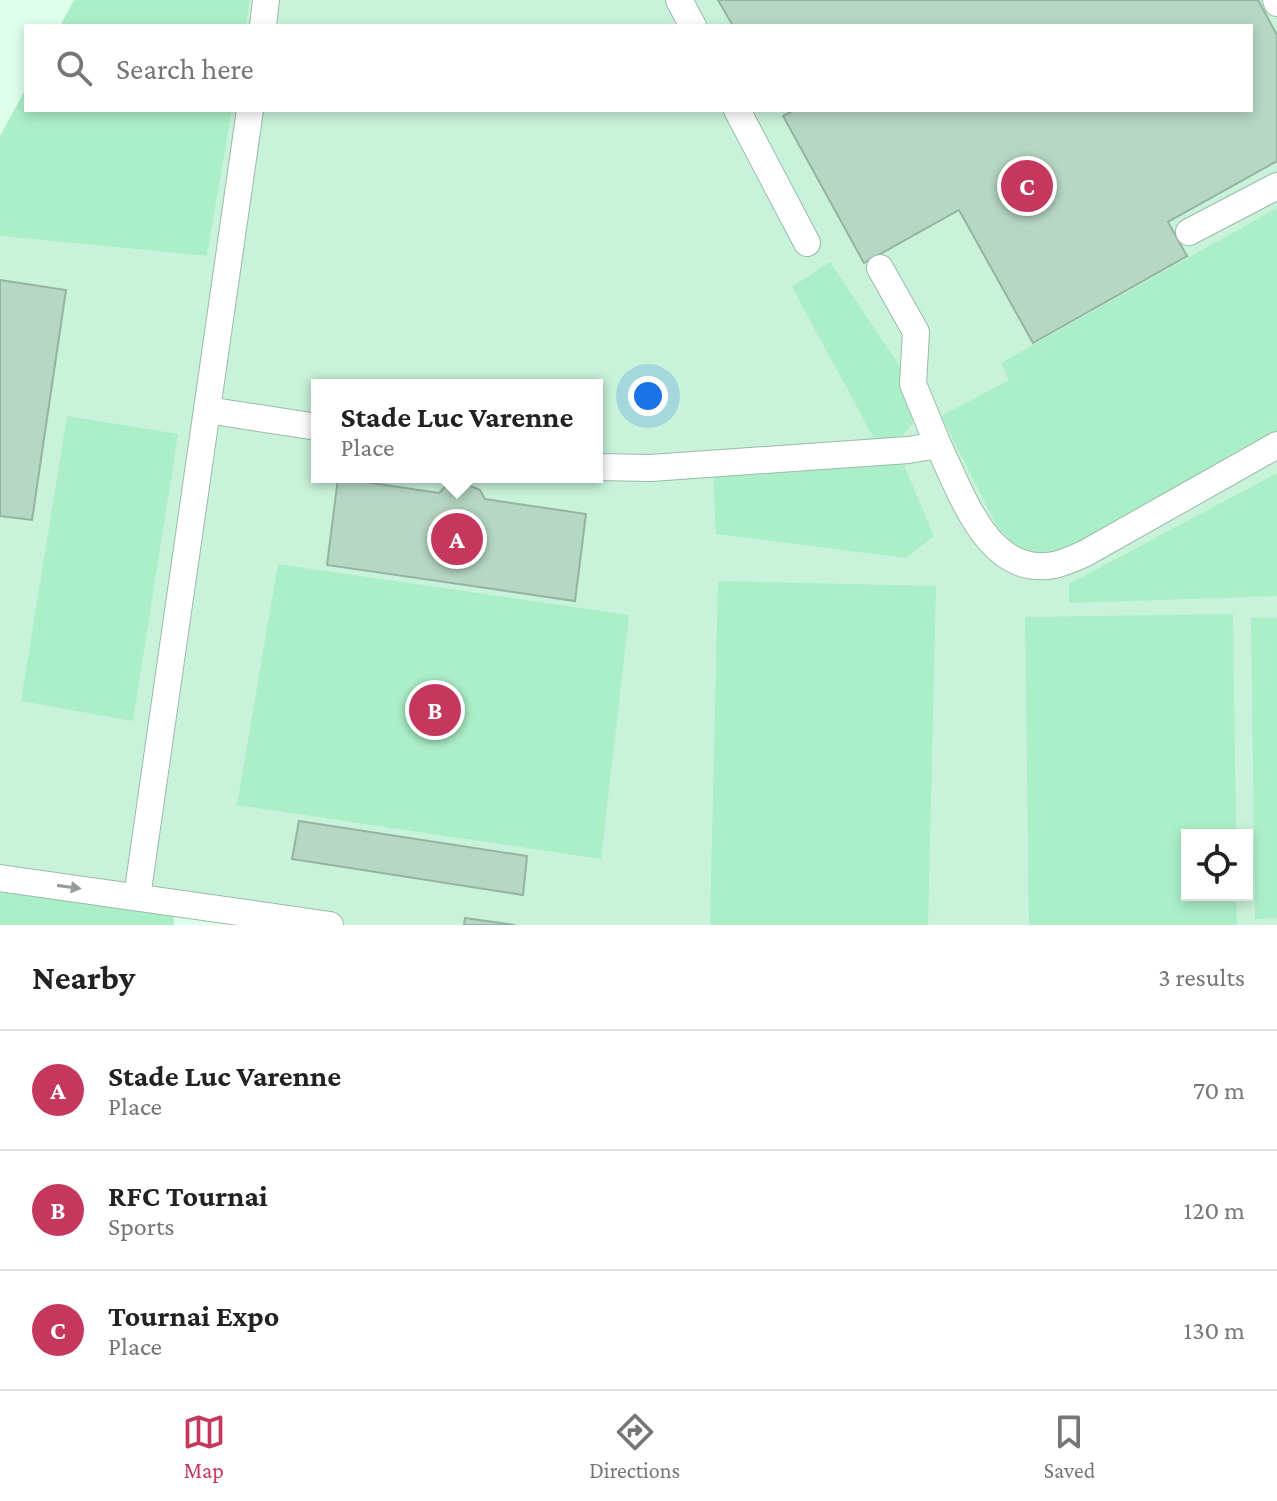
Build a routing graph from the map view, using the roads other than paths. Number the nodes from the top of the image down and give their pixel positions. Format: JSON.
{"nodes":[{"id":1,"x":266,"y":0,"type":"edge"},
{"id":2,"x":679,"y":0,"type":"edge"},
{"id":3,"x":263,"y":24,"type":"edge"},
{"id":4,"x":692,"y":24,"type":"edge"},
{"id":5,"x":250,"y":112,"type":"edge"},
{"id":6,"x":738,"y":112,"type":"edge"},
{"id":7,"x":1277,"y":186,"type":"edge"},
{"id":8,"x":1189,"y":232,"type":"dead end"},
{"id":9,"x":807,"y":243,"type":"dead end"},
{"id":10,"x":880,"y":268,"type":"dead end"},
{"id":11,"x":207,"y":410,"type":"junction"},
{"id":12,"x":311,"y":426,"type":"edge"},
{"id":13,"x":938,"y":445,"type":"junction"},
{"id":14,"x":1277,"y":445,"type":"edge"},
{"id":15,"x":603,"y":467,"type":"edge"},
{"id":16,"x":0,"y":878,"type":"edge"},
{"id":17,"x":137,"y":897,"type":"junction"},
{"id":18,"x":330,"y":925,"type":"edge"}],
"edges":[{"from":1,"to":3,"type":"street"},
{"from":2,"to":4,"type":"street"},
{"from":5,"to":11,"type":"street"},
{"from":6,"to":9,"type":"street"},
{"from":7,"to":8,"type":"street"},
{"from":10,"to":13,"type":"street"},
{"from":11,"to":12,"type":"street"},
{"from":11,"to":17,"type":"street"},
{"from":13,"to":14,"type":"street"},
{"from":13,"to":15,"type":"street"},
{"from":16,"to":17,"type":"street","one_way":true},
{"from":17,"to":18,"type":"street"}]}
